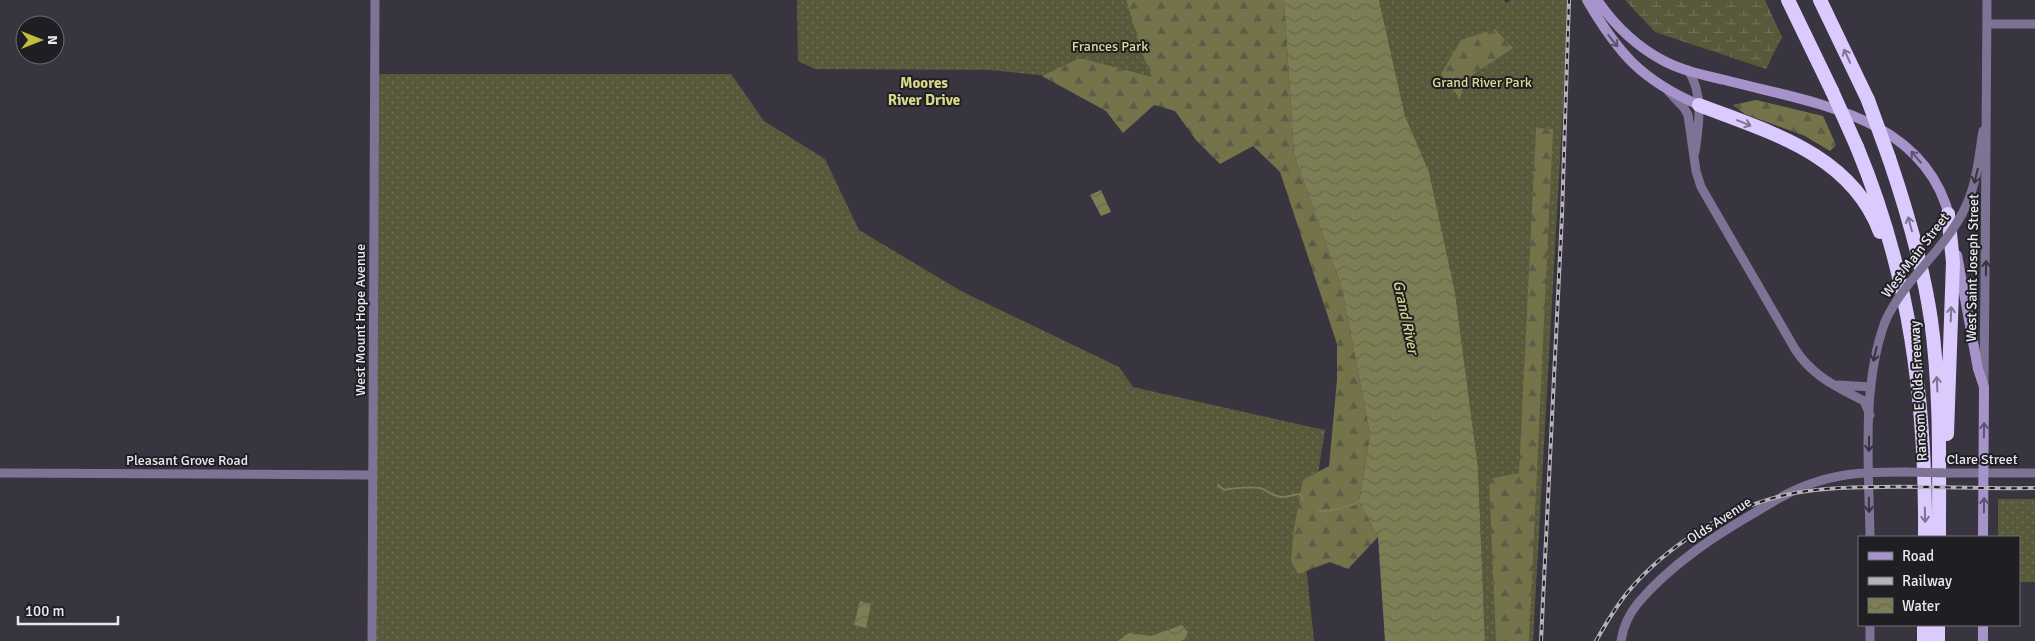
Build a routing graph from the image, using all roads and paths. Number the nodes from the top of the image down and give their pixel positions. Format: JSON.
{"nodes":[{"id":1,"x":375,"y":0,"type":"edge"},
{"id":2,"x":1587,"y":0,"type":"edge"},
{"id":3,"x":1597,"y":0,"type":"edge"},
{"id":4,"x":1788,"y":0,"type":"edge"},
{"id":5,"x":1820,"y":0,"type":"edge"},
{"id":6,"x":1987,"y":0,"type":"edge"},
{"id":7,"x":1987,"y":24,"type":"junction"},
{"id":8,"x":2035,"y":24,"type":"edge"},
{"id":9,"x":1688,"y":70,"type":"junction"},
{"id":10,"x":1668,"y":90,"type":"junction"},
{"id":11,"x":1699,"y":105,"type":"junction"},
{"id":12,"x":1986,"y":111,"type":"junction"},
{"id":13,"x":1694,"y":160,"type":"junction"},
{"id":14,"x":1955,"y":214,"type":"junction"},
{"id":15,"x":1915,"y":365,"type":"junction"},
{"id":16,"x":1828,"y":382,"type":"junction"},
{"id":17,"x":1871,"y":386,"type":"junction"},
{"id":18,"x":1984,"y":387,"type":"junction"},
{"id":19,"x":1870,"y":415,"type":"junction"},
{"id":20,"x":1869,"y":472,"type":"junction"},
{"id":21,"x":0,"y":473,"type":"edge"},
{"id":22,"x":1984,"y":473,"type":"junction"},
{"id":23,"x":2035,"y":473,"type":"edge"},
{"id":24,"x":373,"y":475,"type":"junction"},
{"id":25,"x":1870,"y":536,"type":"edge"},
{"id":26,"x":1925,"y":536,"type":"edge"},
{"id":27,"x":1938,"y":536,"type":"edge"},
{"id":28,"x":1943,"y":536,"type":"edge"},
{"id":29,"x":1983,"y":536,"type":"edge"},
{"id":30,"x":1870,"y":626,"type":"edge"},
{"id":31,"x":1924,"y":626,"type":"edge"},
{"id":32,"x":1938,"y":626,"type":"edge"},
{"id":33,"x":1983,"y":626,"type":"edge"},
{"id":34,"x":372,"y":641,"type":"edge"},
{"id":35,"x":1621,"y":641,"type":"edge"},
{"id":36,"x":1870,"y":641,"type":"edge"},
{"id":37,"x":1924,"y":641,"type":"edge"},
{"id":38,"x":1938,"y":641,"type":"edge"},
{"id":39,"x":1983,"y":641,"type":"edge"}],
"edges":[{"from":1,"to":24,"type":"street","name":"West Mount Hope Avenue"},
{"from":2,"to":10,"type":"main road","one_way":true},
{"from":3,"to":9,"type":"main road"},
{"from":4,"to":15,"type":"highway","bridge":true},
{"from":27,"to":5,"type":"highway","name":"Ransom E Olds Freeway","one_way":true,"bridge":true},
{"from":6,"to":7,"type":"street","name":"West Saint Joseph Street"},
{"from":7,"to":8,"type":"street"},
{"from":7,"to":12,"type":"street","name":"West Saint Joseph Street"},
{"from":9,"to":11,"type":"street"},
{"from":14,"to":9,"type":"main road","one_way":true},
{"from":10,"to":11,"type":"main road"},
{"from":10,"to":13,"type":"street"},
{"from":11,"to":13,"type":"street"},
{"from":11,"to":15,"type":"highway","one_way":true},
{"from":12,"to":14,"type":"street","name":"West Main Street","one_way":true},
{"from":18,"to":12,"type":"street","name":"West Saint Joseph Street","one_way":true},
{"from":13,"to":16,"type":"street"},
{"from":14,"to":17,"type":"street","name":"West Main Street","one_way":true,"bridge":true},
{"from":14,"to":18,"type":"main road"},
{"from":28,"to":14,"type":"highway","one_way":true},
{"from":15,"to":26,"type":"highway","one_way":true},
{"from":16,"to":17,"type":"street"},
{"from":16,"to":19,"type":"street"},
{"from":17,"to":19,"type":"street","name":"West Main Street"},
{"from":22,"to":18,"type":"main road","name":"West Saint Joseph Street","one_way":true},
{"from":19,"to":20,"type":"street","name":"West Main Street","one_way":true},
{"from":20,"to":22,"type":"street","name":"Clare Street","bridge":true},
{"from":20,"to":25,"type":"street","name":"West Main Street","one_way":true},
{"from":20,"to":35,"type":"street","name":"Olds Avenue"},
{"from":21,"to":24,"type":"street","name":"Pleasant Grove Road"},
{"from":22,"to":23,"type":"street","name":"Clare Street"},
{"from":29,"to":22,"type":"main road","name":"West Saint Joseph Street","one_way":true},
{"from":24,"to":34,"type":"street","name":"West Mount Hope Avenue"},
{"from":30,"to":36,"type":"street"},
{"from":31,"to":37,"type":"highway"},
{"from":32,"to":38,"type":"highway"},
{"from":33,"to":39,"type":"main road"}]}
